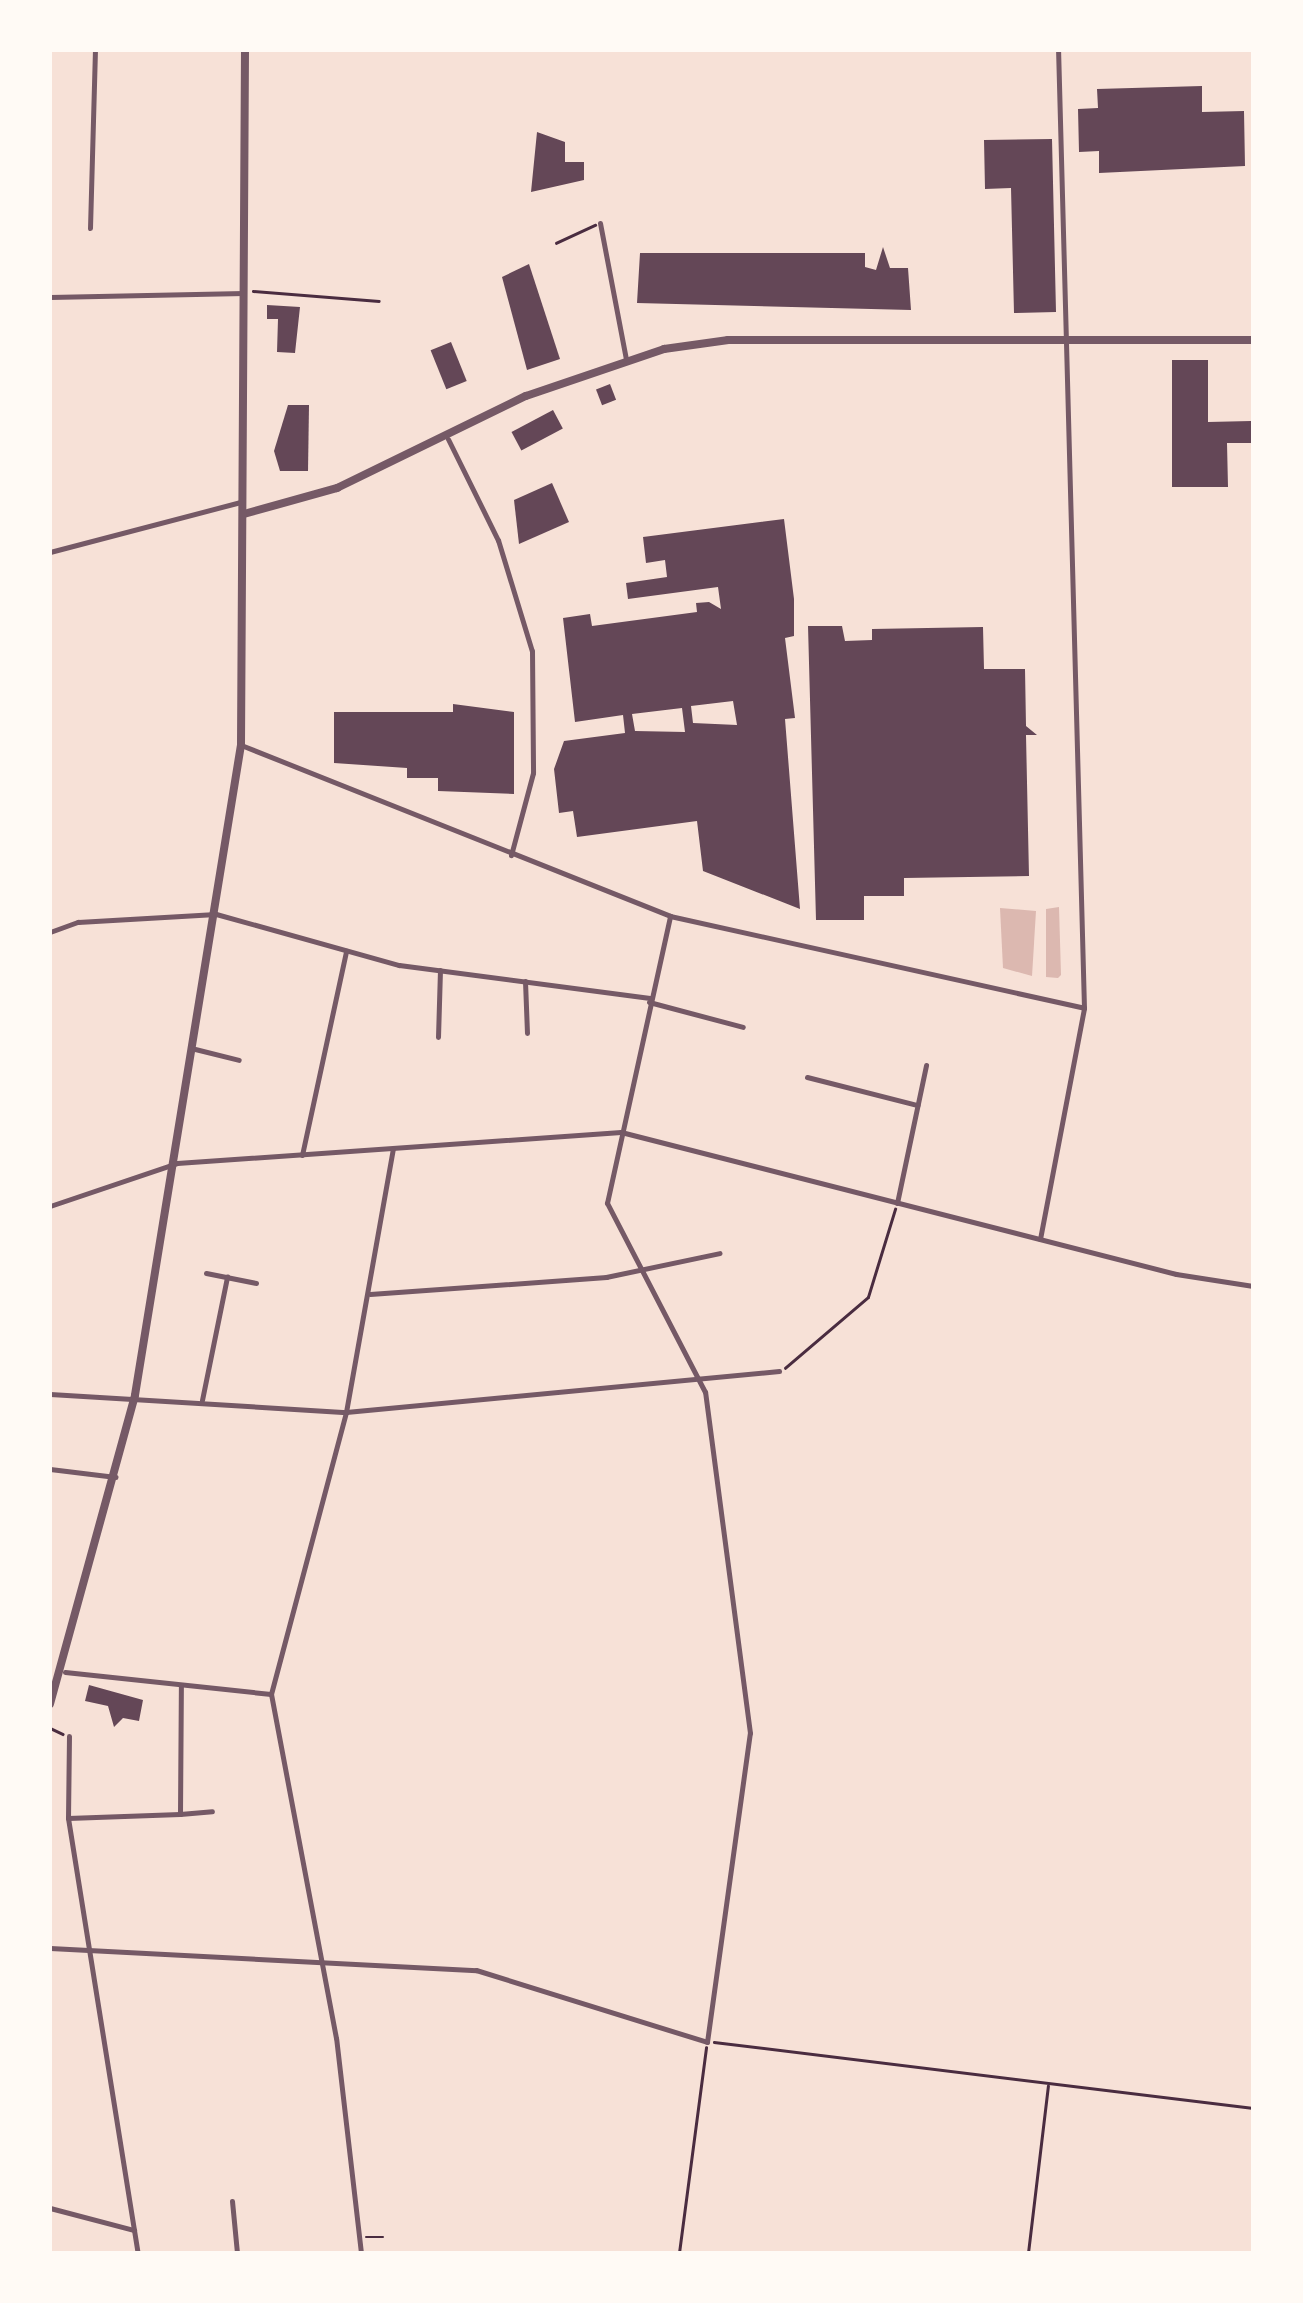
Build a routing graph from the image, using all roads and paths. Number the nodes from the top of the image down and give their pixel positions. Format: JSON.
{"nodes":[{"id":1,"x":95,"y":50,"type":"edge"},
{"id":2,"x":246,"y":50,"type":"edge"},
{"id":3,"x":1058,"y":50,"type":"edge"},
{"id":4,"x":600,"y":223,"type":"joint"},
{"id":5,"x":90,"y":228,"type":"dead end"},
{"id":6,"x":556,"y":243,"type":"dead end"},
{"id":7,"x":247,"y":292,"type":"junction"},
{"id":8,"x":50,"y":297,"type":"edge"},
{"id":9,"x":379,"y":301,"type":"dead end"},
{"id":10,"x":1071,"y":339,"type":"junction"},
{"id":11,"x":1253,"y":340,"type":"edge"},
{"id":12,"x":626,"y":359,"type":"junction"},
{"id":13,"x":448,"y":439,"type":"junction"},
{"id":14,"x":244,"y":502,"type":"junction"},
{"id":15,"x":244,"y":514,"type":"junction"},
{"id":16,"x":50,"y":552,"type":"edge"},
{"id":17,"x":241,"y":746,"type":"junction"},
{"id":18,"x":511,"y":856,"type":"junction"},
{"id":19,"x":216,"y":914,"type":"junction"},
{"id":20,"x":670,"y":916,"type":"junction"},
{"id":21,"x":50,"y":932,"type":"edge"},
{"id":22,"x":346,"y":951,"type":"junction"},
{"id":23,"x":440,"y":970,"type":"junction"},
{"id":24,"x":525,"y":981,"type":"junction"},
{"id":25,"x":650,"y":1000,"type":"junction"},
{"id":26,"x":1084,"y":1008,"type":"junction"},
{"id":27,"x":743,"y":1026,"type":"dead end"},
{"id":28,"x":526,"y":1032,"type":"dead end"},
{"id":29,"x":438,"y":1036,"type":"dead end"},
{"id":30,"x":195,"y":1049,"type":"junction"},
{"id":31,"x":238,"y":1060,"type":"dead end"},
{"id":32,"x":926,"y":1065,"type":"dead end"},
{"id":33,"x":806,"y":1077,"type":"dead end"},
{"id":34,"x":917,"y":1104,"type":"junction"},
{"id":35,"x":621,"y":1132,"type":"junction"},
{"id":36,"x":393,"y":1149,"type":"junction"},
{"id":37,"x":302,"y":1155,"type":"junction"},
{"id":38,"x":178,"y":1163,"type":"junction"},
{"id":39,"x":897,"y":1203,"type":"junction"},
{"id":40,"x":50,"y":1206,"type":"edge"},
{"id":41,"x":1040,"y":1239,"type":"junction"},
{"id":42,"x":720,"y":1253,"type":"dead end"},
{"id":43,"x":636,"y":1271,"type":"junction"},
{"id":44,"x":206,"y":1273,"type":"dead end"},
{"id":45,"x":227,"y":1278,"type":"junction"},
{"id":46,"x":256,"y":1283,"type":"dead end"},
{"id":47,"x":1253,"y":1286,"type":"edge"},
{"id":48,"x":370,"y":1294,"type":"junction"},
{"id":49,"x":779,"y":1370,"type":"joint"},
{"id":50,"x":702,"y":1382,"type":"junction"},
{"id":51,"x":50,"y":1394,"type":"edge"},
{"id":52,"x":135,"y":1394,"type":"junction"},
{"id":53,"x":202,"y":1400,"type":"junction"},
{"id":54,"x":346,"y":1412,"type":"junction"},
{"id":55,"x":50,"y":1469,"type":"edge"},
{"id":56,"x":116,"y":1477,"type":"junction"},
{"id":57,"x":65,"y":1672,"type":"junction"},
{"id":58,"x":181,"y":1685,"type":"junction"},
{"id":59,"x":271,"y":1694,"type":"junction"},
{"id":60,"x":52,"y":1698,"type":"edge"},
{"id":61,"x":50,"y":1728,"type":"edge"},
{"id":62,"x":69,"y":1736,"type":"joint"},
{"id":63,"x":212,"y":1811,"type":"dead end"},
{"id":64,"x":180,"y":1814,"type":"junction"},
{"id":65,"x":68,"y":1818,"type":"junction"},
{"id":66,"x":50,"y":1948,"type":"edge"},
{"id":67,"x":96,"y":1956,"type":"junction"},
{"id":68,"x":321,"y":1958,"type":"junction"},
{"id":69,"x":707,"y":2042,"type":"junction"},
{"id":70,"x":1048,"y":2085,"type":"junction"},
{"id":71,"x":1253,"y":2108,"type":"edge"},
{"id":72,"x":232,"y":2202,"type":"dead end"},
{"id":73,"x":50,"y":2208,"type":"edge"},
{"id":74,"x":134,"y":2230,"type":"junction"},
{"id":75,"x":359,"y":2238,"type":"junction"},
{"id":76,"x":383,"y":2238,"type":"dead end"},
{"id":77,"x":138,"y":2253,"type":"edge"},
{"id":78,"x":237,"y":2253,"type":"edge"},
{"id":79,"x":361,"y":2253,"type":"edge"},
{"id":80,"x":679,"y":2253,"type":"edge"},
{"id":81,"x":1028,"y":2253,"type":"edge"}],
"edges":[{"from":1,"to":5,"type":"street"},
{"from":2,"to":7,"type":"street"},
{"from":3,"to":10,"type":"street"},
{"from":4,"to":6,"type":"path"},
{"from":4,"to":12,"type":"street"},
{"from":7,"to":8,"type":"street"},
{"from":7,"to":9,"type":"path"},
{"from":7,"to":14,"type":"street"},
{"from":10,"to":11,"type":"street"},
{"from":10,"to":12,"type":"street"},
{"from":10,"to":26,"type":"street"},
{"from":12,"to":13,"type":"street"},
{"from":13,"to":15,"type":"street"},
{"from":13,"to":18,"type":"street"},
{"from":14,"to":15,"type":"street"},
{"from":14,"to":16,"type":"street"},
{"from":15,"to":17,"type":"street"},
{"from":17,"to":18,"type":"street"},
{"from":17,"to":19,"type":"street"},
{"from":18,"to":20,"type":"street"},
{"from":19,"to":21,"type":"street"},
{"from":19,"to":22,"type":"street"},
{"from":19,"to":30,"type":"street"},
{"from":20,"to":25,"type":"street"},
{"from":20,"to":26,"type":"street"},
{"from":22,"to":23,"type":"street"},
{"from":22,"to":37,"type":"street"},
{"from":23,"to":24,"type":"street"},
{"from":23,"to":29,"type":"street"},
{"from":24,"to":25,"type":"street"},
{"from":24,"to":28,"type":"street"},
{"from":25,"to":27,"type":"street"},
{"from":25,"to":35,"type":"street"},
{"from":26,"to":41,"type":"street"},
{"from":30,"to":31,"type":"street"},
{"from":30,"to":38,"type":"street"},
{"from":32,"to":34,"type":"street"},
{"from":33,"to":34,"type":"street"},
{"from":34,"to":39,"type":"street"},
{"from":35,"to":36,"type":"street"},
{"from":35,"to":39,"type":"street"},
{"from":35,"to":43,"type":"street"},
{"from":36,"to":37,"type":"street"},
{"from":36,"to":48,"type":"street"},
{"from":37,"to":38,"type":"street"},
{"from":38,"to":40,"type":"street"},
{"from":38,"to":52,"type":"street"},
{"from":39,"to":41,"type":"street"},
{"from":39,"to":49,"type":"path"},
{"from":41,"to":47,"type":"street"},
{"from":42,"to":43,"type":"street"},
{"from":43,"to":48,"type":"street"},
{"from":43,"to":50,"type":"street"},
{"from":44,"to":45,"type":"street"},
{"from":45,"to":46,"type":"street"},
{"from":45,"to":53,"type":"street"},
{"from":48,"to":54,"type":"street"},
{"from":49,"to":50,"type":"street"},
{"from":50,"to":54,"type":"street"},
{"from":50,"to":69,"type":"street"},
{"from":51,"to":52,"type":"street"},
{"from":52,"to":53,"type":"street"},
{"from":52,"to":56,"type":"street"},
{"from":53,"to":54,"type":"street"},
{"from":54,"to":59,"type":"street"},
{"from":55,"to":56,"type":"street"},
{"from":56,"to":57,"type":"street"},
{"from":57,"to":58,"type":"street"},
{"from":57,"to":60,"type":"street"},
{"from":58,"to":59,"type":"street"},
{"from":58,"to":64,"type":"street"},
{"from":59,"to":68,"type":"street"},
{"from":61,"to":62,"type":"path"},
{"from":62,"to":65,"type":"street"},
{"from":63,"to":64,"type":"street"},
{"from":64,"to":65,"type":"street"},
{"from":65,"to":67,"type":"street"},
{"from":66,"to":67,"type":"street"},
{"from":67,"to":68,"type":"street"},
{"from":67,"to":74,"type":"street"},
{"from":68,"to":69,"type":"street"},
{"from":68,"to":75,"type":"street"},
{"from":69,"to":70,"type":"path"},
{"from":69,"to":80,"type":"path"},
{"from":70,"to":71,"type":"path"},
{"from":70,"to":81,"type":"path"},
{"from":72,"to":78,"type":"street"},
{"from":73,"to":74,"type":"street"},
{"from":74,"to":77,"type":"street"},
{"from":75,"to":76,"type":"path"},
{"from":75,"to":79,"type":"street"}]}
